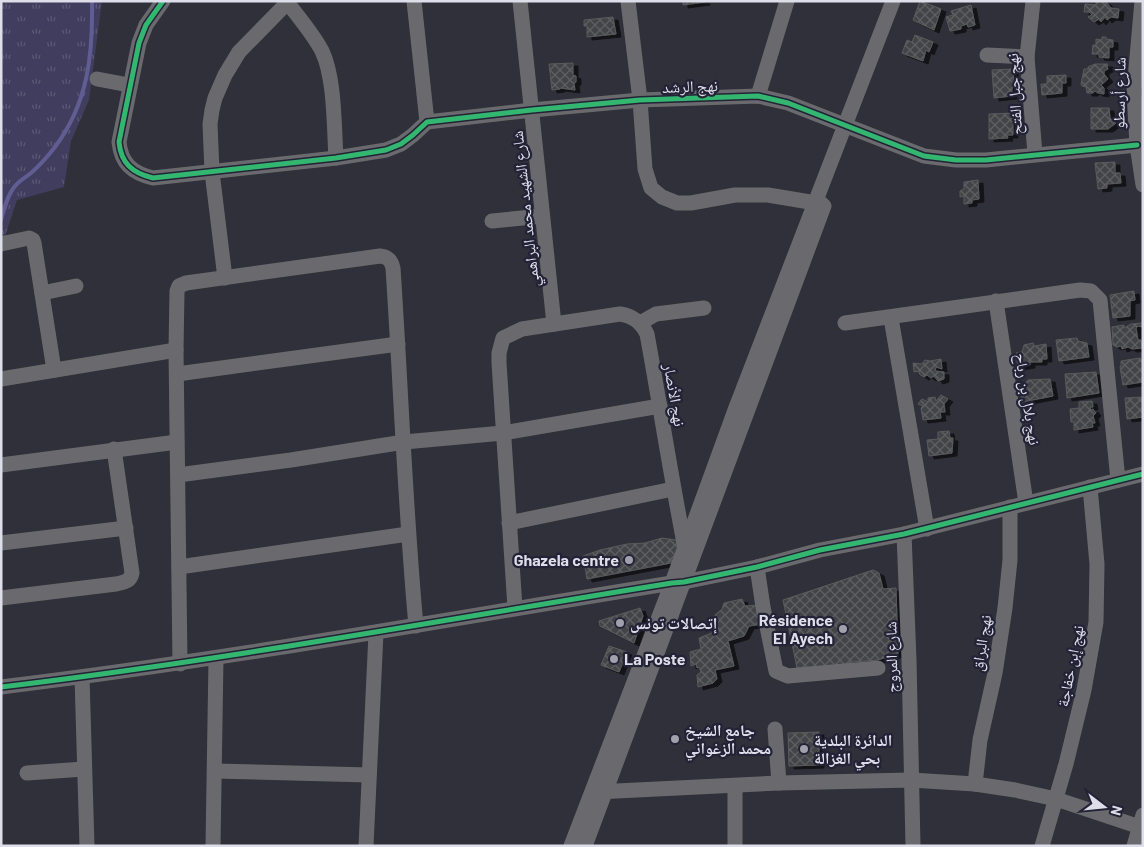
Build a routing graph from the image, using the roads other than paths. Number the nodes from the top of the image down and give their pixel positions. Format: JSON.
{"nodes":[{"id":1,"x":163,"y":1,"type":"edge"},
{"id":2,"x":414,"y":1,"type":"edge"},
{"id":3,"x":520,"y":1,"type":"edge"},
{"id":4,"x":628,"y":1,"type":"edge"},
{"id":5,"x":787,"y":1,"type":"edge"},
{"id":6,"x":893,"y":1,"type":"edge"},
{"id":7,"x":902,"y":1,"type":"edge"},
{"id":8,"x":1033,"y":1,"type":"edge"},
{"id":9,"x":1142,"y":1,"type":"edge"},
{"id":10,"x":287,"y":2,"type":"edge"},
{"id":11,"x":987,"y":55,"type":"dead end"},
{"id":12,"x":1027,"y":57,"type":"junction"},
{"id":13,"x":98,"y":79,"type":"dead end"},
{"id":14,"x":129,"y":85,"type":"junction"},
{"id":15,"x":758,"y":96,"type":"junction"},
{"id":16,"x":640,"y":100,"type":"junction"},
{"id":17,"x":532,"y":110,"type":"junction"},
{"id":18,"x":427,"y":122,"type":"junction"},
{"id":19,"x":849,"y":126,"type":"junction"},
{"id":20,"x":1137,"y":144,"type":"junction"},
{"id":21,"x":1035,"y":154,"type":"junction"},
{"id":22,"x":336,"y":158,"type":"junction"},
{"id":23,"x":212,"y":172,"type":"junction"},
{"id":24,"x":1143,"y":185,"type":"edge"},
{"id":25,"x":820,"y":203,"type":"junction"},
{"id":26,"x":542,"y":216,"type":"junction"},
{"id":27,"x":492,"y":221,"type":"dead end"},
{"id":28,"x":1,"y":244,"type":"edge"},
{"id":29,"x":225,"y":278,"type":"junction"},
{"id":30,"x":76,"y":286,"type":"dead end"},
{"id":31,"x":42,"y":294,"type":"junction"},
{"id":32,"x":996,"y":301,"type":"junction"},
{"id":33,"x":704,"y":308,"type":"dead end"},
{"id":34,"x":891,"y":318,"type":"junction"},
{"id":35,"x":640,"y":323,"type":"junction"},
{"id":36,"x":845,"y":323,"type":"dead end"},
{"id":37,"x":554,"y":324,"type":"junction"},
{"id":38,"x":398,"y":344,"type":"junction"},
{"id":39,"x":176,"y":350,"type":"junction"},
{"id":40,"x":54,"y":370,"type":"junction"},
{"id":41,"x":177,"y":374,"type":"junction"},
{"id":42,"x":1,"y":379,"type":"edge"},
{"id":43,"x":660,"y":406,"type":"junction"},
{"id":44,"x":503,"y":433,"type":"junction"},
{"id":45,"x":177,"y":442,"type":"junction"},
{"id":46,"x":404,"y":442,"type":"junction"},
{"id":47,"x":114,"y":449,"type":"junction"},
{"id":48,"x":1,"y":465,"type":"edge"},
{"id":49,"x":1143,"y":474,"type":"edge"},
{"id":50,"x":178,"y":475,"type":"junction"},
{"id":51,"x":1118,"y":480,"type":"junction"},
{"id":52,"x":1090,"y":488,"type":"junction"},
{"id":53,"x":673,"y":489,"type":"junction"},
{"id":54,"x":1026,"y":503,"type":"junction"},
{"id":55,"x":1010,"y":507,"type":"junction"},
{"id":56,"x":510,"y":523,"type":"junction"},
{"id":57,"x":126,"y":528,"type":"junction"},
{"id":58,"x":927,"y":529,"type":"junction"},
{"id":59,"x":408,"y":534,"type":"junction"},
{"id":60,"x":904,"y":534,"type":"junction"},
{"id":61,"x":1,"y":543,"type":"edge"},
{"id":62,"x":688,"y":554,"type":"junction"},
{"id":63,"x":179,"y":567,"type":"junction"},
{"id":64,"x":757,"y":567,"type":"junction"},
{"id":65,"x":678,"y":583,"type":"junction"},
{"id":66,"x":1,"y":598,"type":"edge"},
{"id":67,"x":515,"y":608,"type":"junction"},
{"id":68,"x":416,"y":626,"type":"junction"},
{"id":69,"x":376,"y":633,"type":"junction"},
{"id":70,"x":216,"y":658,"type":"junction"},
{"id":71,"x":180,"y":664,"type":"junction"},
{"id":72,"x":878,"y":668,"type":"dead end"},
{"id":73,"x":82,"y":677,"type":"junction"},
{"id":74,"x":1,"y":687,"type":"edge"},
{"id":75,"x":775,"y":729,"type":"dead end"},
{"id":76,"x":84,"y":769,"type":"junction"},
{"id":77,"x":215,"y":772,"type":"junction"},
{"id":78,"x":27,"y":773,"type":"dead end"},
{"id":79,"x":370,"y":775,"type":"junction"},
{"id":80,"x":910,"y":780,"type":"junction"},
{"id":81,"x":779,"y":783,"type":"junction"},
{"id":82,"x":975,"y":784,"type":"junction"},
{"id":83,"x":735,"y":786,"type":"junction"},
{"id":84,"x":598,"y":792,"type":"junction"},
{"id":85,"x":1056,"y":800,"type":"junction"},
{"id":86,"x":1142,"y":823,"type":"edge"},
{"id":87,"x":86,"y":846,"type":"edge"},
{"id":88,"x":213,"y":846,"type":"edge"},
{"id":89,"x":366,"y":846,"type":"edge"},
{"id":90,"x":571,"y":846,"type":"edge"},
{"id":91,"x":585,"y":846,"type":"edge"},
{"id":92,"x":735,"y":846,"type":"edge"},
{"id":93,"x":913,"y":846,"type":"edge"},
{"id":94,"x":1042,"y":846,"type":"edge"},
{"id":95,"x":1134,"y":846,"type":"edge"}],
"edges":[{"from":1,"to":14,"type":"street"},
{"from":2,"to":18,"type":"street"},
{"from":3,"to":17,"type":"street","name":"شارع الشهيد محمد البراهمي"},
{"from":4,"to":16,"type":"street"},
{"from":5,"to":15,"type":"street"},
{"from":6,"to":19,"type":"street"},
{"from":7,"to":19,"type":"street"},
{"from":8,"to":12,"type":"street","name":"نهج جبل الفتح"},
{"from":9,"to":20,"type":"street","name":"شارع أرسطو"},
{"from":10,"to":22,"type":"street"},
{"from":10,"to":23,"type":"street"},
{"from":11,"to":12,"type":"street"},
{"from":12,"to":21,"type":"street","name":"نهج جبل الفتح"},
{"from":13,"to":14,"type":"street"},
{"from":14,"to":23,"type":"street"},
{"from":15,"to":16,"type":"street","name":"نهج الرشد"},
{"from":15,"to":19,"type":"street","name":"نهج الرشد"},
{"from":16,"to":17,"type":"street","name":"نهج الرشد"},
{"from":16,"to":25,"type":"street"},
{"from":17,"to":18,"type":"street","name":"نهج الرشد"},
{"from":17,"to":26,"type":"street","name":"شارع الشهيد محمد البراهمي"},
{"from":18,"to":22,"type":"street"},
{"from":19,"to":21,"type":"street","name":"نهج الرشد"},
{"from":19,"to":25,"type":"street"},
{"from":20,"to":21,"type":"street","name":"نهج الرشد"},
{"from":20,"to":24,"type":"street","name":"شارع أرسطو"},
{"from":22,"to":23,"type":"street"},
{"from":23,"to":29,"type":"street"},
{"from":25,"to":62,"type":"street"},
{"from":26,"to":27,"type":"street"},
{"from":26,"to":37,"type":"street","name":"شارع الشهيد محمد البراهمي"},
{"from":28,"to":31,"type":"street"},
{"from":29,"to":38,"type":"street"},
{"from":29,"to":39,"type":"street"},
{"from":30,"to":31,"type":"street"},
{"from":31,"to":40,"type":"street"},
{"from":32,"to":34,"type":"street"},
{"from":32,"to":51,"type":"street"},
{"from":32,"to":54,"type":"street","name":"نهج بلال بن رباح"},
{"from":33,"to":35,"type":"street"},
{"from":34,"to":36,"type":"street"},
{"from":34,"to":58,"type":"street"},
{"from":35,"to":37,"type":"street"},
{"from":35,"to":43,"type":"street","name":"نهج الأنصار"},
{"from":37,"to":44,"type":"street"},
{"from":38,"to":41,"type":"street"},
{"from":38,"to":46,"type":"street"},
{"from":39,"to":40,"type":"street"},
{"from":39,"to":41,"type":"street"},
{"from":40,"to":42,"type":"street"},
{"from":41,"to":45,"type":"street"},
{"from":43,"to":44,"type":"street"},
{"from":43,"to":53,"type":"street","name":"نهج الأنصار"},
{"from":44,"to":46,"type":"street"},
{"from":44,"to":56,"type":"street"},
{"from":45,"to":47,"type":"street"},
{"from":45,"to":50,"type":"street"},
{"from":46,"to":50,"type":"street"},
{"from":46,"to":59,"type":"street"},
{"from":47,"to":48,"type":"street"},
{"from":47,"to":57,"type":"street"},
{"from":49,"to":51,"type":"street"},
{"from":50,"to":63,"type":"street"},
{"from":51,"to":52,"type":"street"},
{"from":52,"to":54,"type":"street"},
{"from":52,"to":85,"type":"street","name":"نهج إبن خفاجة"},
{"from":53,"to":56,"type":"street"},
{"from":53,"to":62,"type":"street","name":"نهج الأنصار"},
{"from":54,"to":55,"type":"street"},
{"from":55,"to":58,"type":"street"},
{"from":55,"to":82,"type":"street","name":"نهج البراق"},
{"from":56,"to":67,"type":"street"},
{"from":57,"to":61,"type":"street"},
{"from":57,"to":66,"type":"street"},
{"from":58,"to":60,"type":"street"},
{"from":59,"to":63,"type":"street"},
{"from":59,"to":68,"type":"street"},
{"from":60,"to":64,"type":"street"},
{"from":60,"to":80,"type":"street","name":"شارع المروج"},
{"from":62,"to":65,"type":"street"},
{"from":63,"to":71,"type":"street"},
{"from":64,"to":65,"type":"street"},
{"from":64,"to":72,"type":"street"},
{"from":65,"to":67,"type":"street"},
{"from":65,"to":84,"type":"street"},
{"from":67,"to":68,"type":"street"},
{"from":68,"to":69,"type":"street"},
{"from":69,"to":70,"type":"street"},
{"from":69,"to":79,"type":"street"},
{"from":70,"to":71,"type":"street"},
{"from":70,"to":77,"type":"street"},
{"from":71,"to":73,"type":"street"},
{"from":73,"to":74,"type":"street"},
{"from":73,"to":76,"type":"street"},
{"from":75,"to":81,"type":"street"},
{"from":76,"to":78,"type":"street"},
{"from":76,"to":87,"type":"street"},
{"from":77,"to":79,"type":"street"},
{"from":77,"to":88,"type":"street"},
{"from":79,"to":89,"type":"street"},
{"from":80,"to":81,"type":"street"},
{"from":80,"to":82,"type":"street"},
{"from":80,"to":93,"type":"street","name":"شارع المروج"},
{"from":81,"to":83,"type":"street"},
{"from":82,"to":85,"type":"street"},
{"from":83,"to":84,"type":"street"},
{"from":83,"to":92,"type":"street"},
{"from":84,"to":90,"type":"street"},
{"from":84,"to":91,"type":"street"},
{"from":85,"to":86,"type":"street"},
{"from":85,"to":94,"type":"street","name":"نهج إبن خفاجة"},
{"from":86,"to":95,"type":"street"}]}
